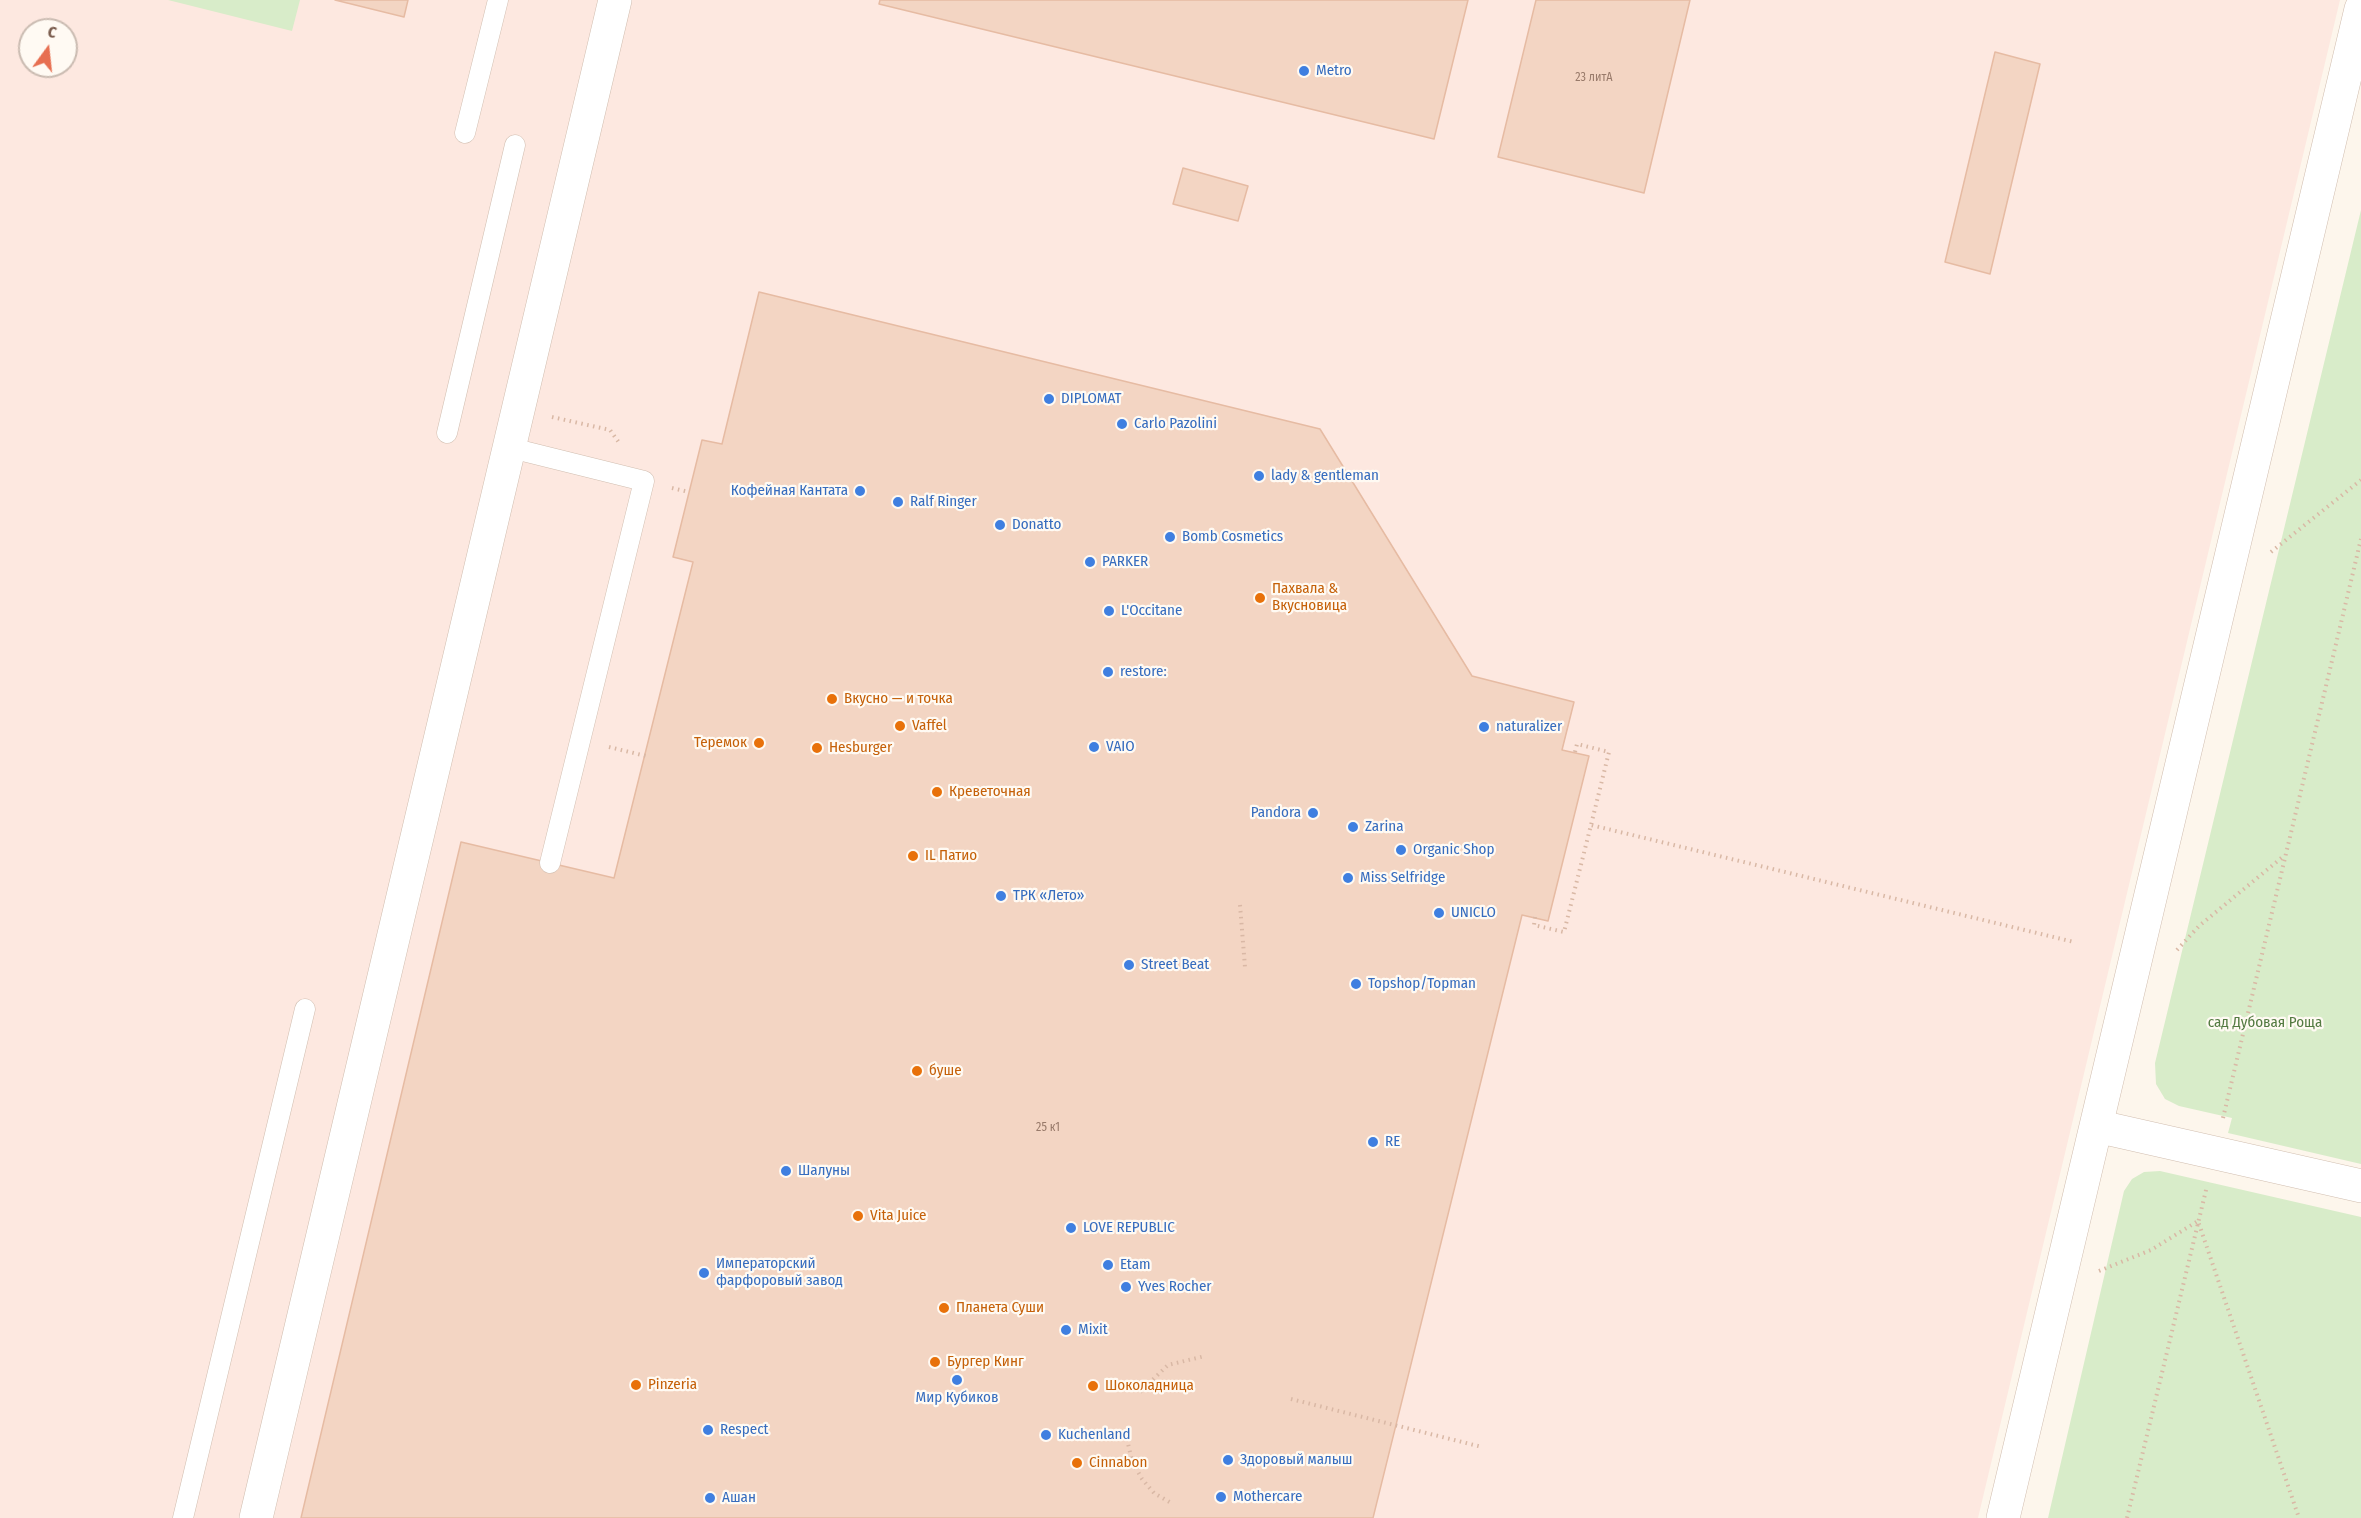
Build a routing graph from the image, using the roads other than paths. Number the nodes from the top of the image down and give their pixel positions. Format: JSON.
{"nodes":[{"id":1,"x":498,"y":0,"type":"edge"},
{"id":2,"x":615,"y":0,"type":"edge"},
{"id":3,"x":2361,"y":9,"type":"edge"},
{"id":4,"x":465,"y":133,"type":"dead end"},
{"id":5,"x":515,"y":145,"type":"dead end"},
{"id":6,"x":447,"y":433,"type":"dead end"},
{"id":7,"x":511,"y":448,"type":"junction"},
{"id":8,"x":550,"y":863,"type":"dead end"},
{"id":9,"x":304,"y":1009,"type":"dead end"},
{"id":10,"x":2096,"y":1126,"type":"junction"},
{"id":11,"x":2361,"y":1186,"type":"edge"},
{"id":12,"x":183,"y":1518,"type":"edge"},
{"id":13,"x":256,"y":1518,"type":"edge"},
{"id":14,"x":2003,"y":1518,"type":"edge"}],
"edges":[{"from":1,"to":4,"type":"lane"},
{"from":2,"to":7,"type":"street"},
{"from":3,"to":10,"type":"street"},
{"from":5,"to":6,"type":"lane"},
{"from":7,"to":8,"type":"lane"},
{"from":7,"to":13,"type":"street"},
{"from":9,"to":12,"type":"lane"},
{"from":10,"to":11,"type":"street"},
{"from":10,"to":14,"type":"street"}]}
